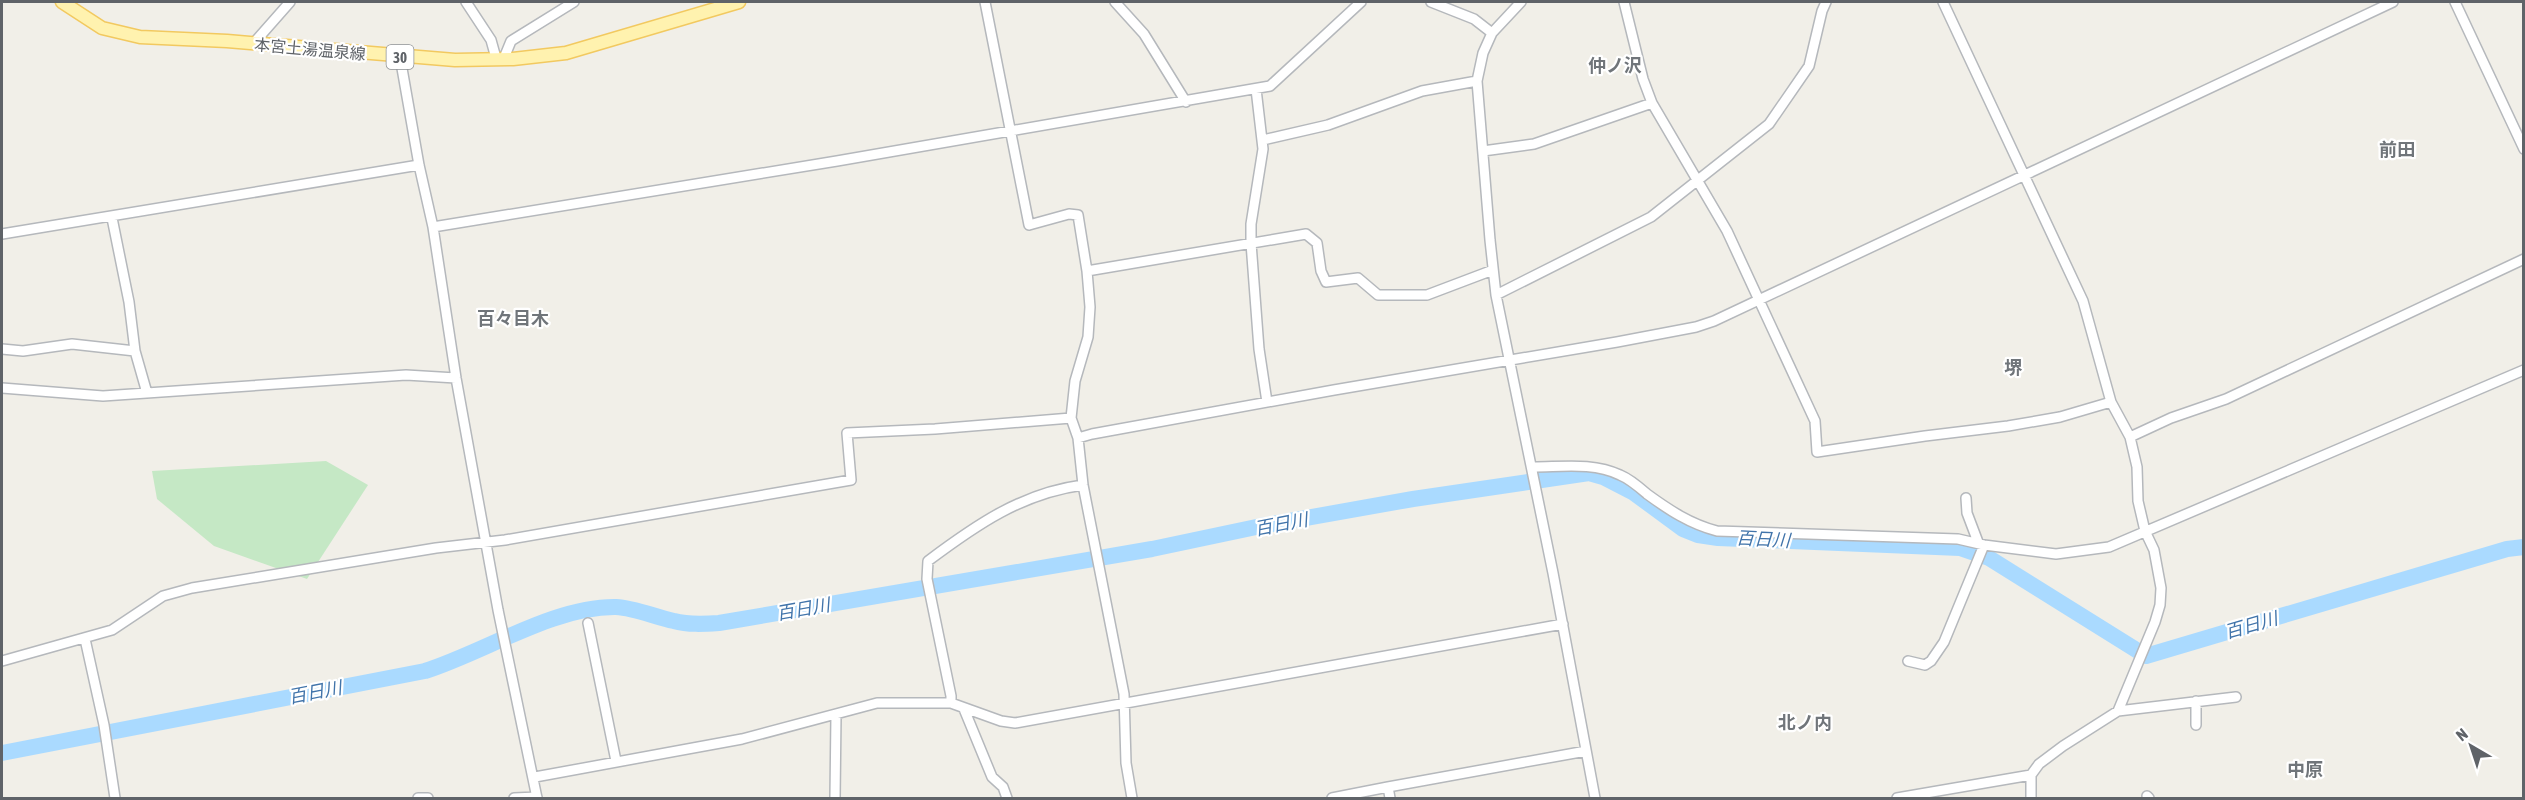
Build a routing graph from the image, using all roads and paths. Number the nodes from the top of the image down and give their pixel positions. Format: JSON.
{"nodes":[{"id":1,"x":62,"y":2,"type":"edge"},
{"id":2,"x":290,"y":2,"type":"edge"},
{"id":3,"x":466,"y":2,"type":"edge"},
{"id":4,"x":574,"y":2,"type":"edge"},
{"id":5,"x":739,"y":2,"type":"edge"},
{"id":6,"x":985,"y":2,"type":"edge"},
{"id":7,"x":1115,"y":2,"type":"edge"},
{"id":8,"x":1362,"y":2,"type":"edge"},
{"id":9,"x":1431,"y":2,"type":"edge"},
{"id":10,"x":1521,"y":2,"type":"edge"},
{"id":11,"x":1624,"y":2,"type":"edge"},
{"id":12,"x":1826,"y":2,"type":"edge"},
{"id":13,"x":1943,"y":2,"type":"edge"},
{"id":14,"x":2393,"y":2,"type":"edge"},
{"id":15,"x":2455,"y":2,"type":"edge"},
{"id":16,"x":1492,"y":33,"type":"junction"},
{"id":17,"x":253,"y":44,"type":"junction"},
{"id":18,"x":400,"y":57,"type":"junction"},
{"id":19,"x":500,"y":58,"type":"junction"},
{"id":20,"x":1477,"y":81,"type":"junction"},
{"id":21,"x":1256,"y":89,"type":"junction"},
{"id":22,"x":1186,"y":102,"type":"junction"},
{"id":23,"x":1652,"y":103,"type":"junction"},
{"id":24,"x":1011,"y":130,"type":"junction"},
{"id":25,"x":1263,"y":140,"type":"junction"},
{"id":26,"x":2523,"y":149,"type":"edge"},
{"id":27,"x":1483,"y":151,"type":"junction"},
{"id":28,"x":419,"y":165,"type":"junction"},
{"id":29,"x":2024,"y":175,"type":"junction"},
{"id":30,"x":1698,"y":180,"type":"junction"},
{"id":31,"x":112,"y":218,"type":"junction"},
{"id":32,"x":433,"y":227,"type":"junction"},
{"id":33,"x":2,"y":234,"type":"edge"},
{"id":34,"x":1251,"y":243,"type":"junction"},
{"id":35,"x":2523,"y":258,"type":"edge"},
{"id":36,"x":1493,"y":270,"type":"junction"},
{"id":37,"x":1087,"y":271,"type":"junction"},
{"id":38,"x":1496,"y":295,"type":"junction"},
{"id":39,"x":1757,"y":299,"type":"junction"},
{"id":40,"x":2,"y":349,"type":"edge"},
{"id":41,"x":135,"y":351,"type":"junction"},
{"id":42,"x":1510,"y":360,"type":"junction"},
{"id":43,"x":2523,"y":370,"type":"edge"},
{"id":44,"x":456,"y":378,"type":"junction"},
{"id":45,"x":2,"y":388,"type":"edge"},
{"id":46,"x":147,"y":393,"type":"junction"},
{"id":47,"x":1267,"y":402,"type":"junction"},
{"id":48,"x":2111,"y":402,"type":"junction"},
{"id":49,"x":1071,"y":418,"type":"junction"},
{"id":50,"x":2130,"y":437,"type":"junction"},
{"id":51,"x":1077,"y":438,"type":"junction"},
{"id":52,"x":1533,"y":470,"type":"junction"},
{"id":53,"x":1083,"y":485,"type":"junction"},
{"id":54,"x":1966,"y":498,"type":"dead end"},
{"id":55,"x":2145,"y":531,"type":"junction"},
{"id":56,"x":486,"y":541,"type":"junction"},
{"id":57,"x":1981,"y":549,"type":"junction"},
{"id":58,"x":588,"y":623,"type":"dead end"},
{"id":59,"x":1563,"y":624,"type":"junction"},
{"id":60,"x":85,"y":639,"type":"junction"},
{"id":61,"x":2,"y":661,"type":"edge"},
{"id":62,"x":1908,"y":661,"type":"dead end"},
{"id":63,"x":2236,"y":697,"type":"dead end"},
{"id":64,"x":2196,"y":701,"type":"junction"},
{"id":65,"x":1125,"y":702,"type":"junction"},
{"id":66,"x":951,"y":703,"type":"junction"},
{"id":67,"x":964,"y":709,"type":"junction"},
{"id":68,"x":2118,"y":711,"type":"junction"},
{"id":69,"x":836,"y":715,"type":"junction"},
{"id":70,"x":2196,"y":725,"type":"dead end"},
{"id":71,"x":1586,"y":751,"type":"junction"},
{"id":72,"x":616,"y":761,"type":"junction"},
{"id":73,"x":2031,"y":775,"type":"junction"},
{"id":74,"x":535,"y":777,"type":"junction"},
{"id":75,"x":1388,"y":787,"type":"junction"},
{"id":76,"x":1930,"y":796,"type":"edge"},
{"id":77,"x":115,"y":798,"type":"edge"},
{"id":78,"x":418,"y":798,"type":"edge"},
{"id":79,"x":428,"y":798,"type":"edge"},
{"id":80,"x":514,"y":798,"type":"edge"},
{"id":81,"x":537,"y":798,"type":"edge"},
{"id":82,"x":835,"y":798,"type":"edge"},
{"id":83,"x":1008,"y":798,"type":"edge"},
{"id":84,"x":1132,"y":798,"type":"edge"},
{"id":85,"x":1332,"y":798,"type":"edge"},
{"id":86,"x":1390,"y":798,"type":"edge"},
{"id":87,"x":1595,"y":798,"type":"edge"},
{"id":88,"x":1897,"y":798,"type":"edge"},
{"id":89,"x":2031,"y":798,"type":"edge"}],
"edges":[{"from":1,"to":17,"type":"main road","name":"本宮土湯温泉線","number":"30"},
{"from":2,"to":17,"type":"street"},
{"from":3,"to":19,"type":"street"},
{"from":4,"to":19,"type":"street"},
{"from":5,"to":19,"type":"main road","name":"本宮土湯温泉線","number":"30"},
{"from":6,"to":24,"type":"street"},
{"from":7,"to":22,"type":"street"},
{"from":8,"to":21,"type":"street"},
{"from":9,"to":16,"type":"street"},
{"from":10,"to":16,"type":"street"},
{"from":11,"to":23,"type":"street"},
{"from":12,"to":30,"type":"street"},
{"from":13,"to":29,"type":"street"},
{"from":14,"to":29,"type":"street"},
{"from":15,"to":26,"type":"street"},
{"from":16,"to":20,"type":"street"},
{"from":17,"to":18,"type":"main road","name":"本宮土湯温泉線","number":"30"},
{"from":18,"to":19,"type":"main road","name":"本宮土湯温泉線","number":"30"},
{"from":18,"to":28,"type":"street"},
{"from":20,"to":25,"type":"street"},
{"from":20,"to":27,"type":"street"},
{"from":21,"to":22,"type":"street"},
{"from":21,"to":25,"type":"street"},
{"from":22,"to":24,"type":"street"},
{"from":23,"to":27,"type":"street"},
{"from":23,"to":30,"type":"street"},
{"from":24,"to":32,"type":"street"},
{"from":24,"to":37,"type":"street"},
{"from":25,"to":34,"type":"street"},
{"from":27,"to":36,"type":"street"},
{"from":28,"to":31,"type":"street"},
{"from":28,"to":32,"type":"street"},
{"from":29,"to":39,"type":"street"},
{"from":29,"to":48,"type":"street"},
{"from":30,"to":38,"type":"street"},
{"from":30,"to":39,"type":"street"},
{"from":31,"to":33,"type":"street"},
{"from":31,"to":41,"type":"street"},
{"from":32,"to":44,"type":"street"},
{"from":34,"to":36,"type":"street"},
{"from":34,"to":37,"type":"street"},
{"from":34,"to":47,"type":"street"},
{"from":35,"to":50,"type":"street"},
{"from":36,"to":38,"type":"street"},
{"from":37,"to":49,"type":"street"},
{"from":38,"to":42,"type":"street"},
{"from":39,"to":42,"type":"street"},
{"from":39,"to":48,"type":"street"},
{"from":40,"to":41,"type":"street"},
{"from":41,"to":46,"type":"street"},
{"from":42,"to":47,"type":"street"},
{"from":42,"to":52,"type":"street"},
{"from":43,"to":55,"type":"street"},
{"from":44,"to":46,"type":"street"},
{"from":44,"to":56,"type":"street"},
{"from":45,"to":46,"type":"street"},
{"from":47,"to":51,"type":"street"},
{"from":48,"to":50,"type":"street"},
{"from":49,"to":51,"type":"street"},
{"from":49,"to":56,"type":"street"},
{"from":50,"to":55,"type":"street"},
{"from":51,"to":53,"type":"street"},
{"from":52,"to":57,"type":"street"},
{"from":52,"to":59,"type":"street"},
{"from":53,"to":65,"type":"street"},
{"from":53,"to":66,"type":"street"},
{"from":54,"to":57,"type":"street"},
{"from":55,"to":57,"type":"street"},
{"from":55,"to":68,"type":"street"},
{"from":56,"to":60,"type":"street"},
{"from":56,"to":74,"type":"street"},
{"from":57,"to":62,"type":"street"},
{"from":58,"to":72,"type":"street"},
{"from":59,"to":65,"type":"street"},
{"from":59,"to":71,"type":"street"},
{"from":60,"to":61,"type":"street"},
{"from":60,"to":77,"type":"street"},
{"from":63,"to":64,"type":"street"},
{"from":64,"to":68,"type":"street"},
{"from":64,"to":70,"type":"street"},
{"from":65,"to":67,"type":"street"},
{"from":65,"to":84,"type":"street"},
{"from":66,"to":67,"type":"street"},
{"from":66,"to":69,"type":"street"},
{"from":67,"to":83,"type":"street"},
{"from":68,"to":73,"type":"street"},
{"from":69,"to":72,"type":"street"},
{"from":69,"to":82,"type":"street"},
{"from":71,"to":75,"type":"street"},
{"from":71,"to":87,"type":"street"},
{"from":72,"to":74,"type":"street"},
{"from":73,"to":76,"type":"street"},
{"from":73,"to":89,"type":"street"},
{"from":74,"to":81,"type":"street"},
{"from":75,"to":85,"type":"street"},
{"from":75,"to":86,"type":"street"},
{"from":76,"to":88,"type":"street"},
{"from":78,"to":79,"type":"street"},
{"from":80,"to":81,"type":"street"}]}
